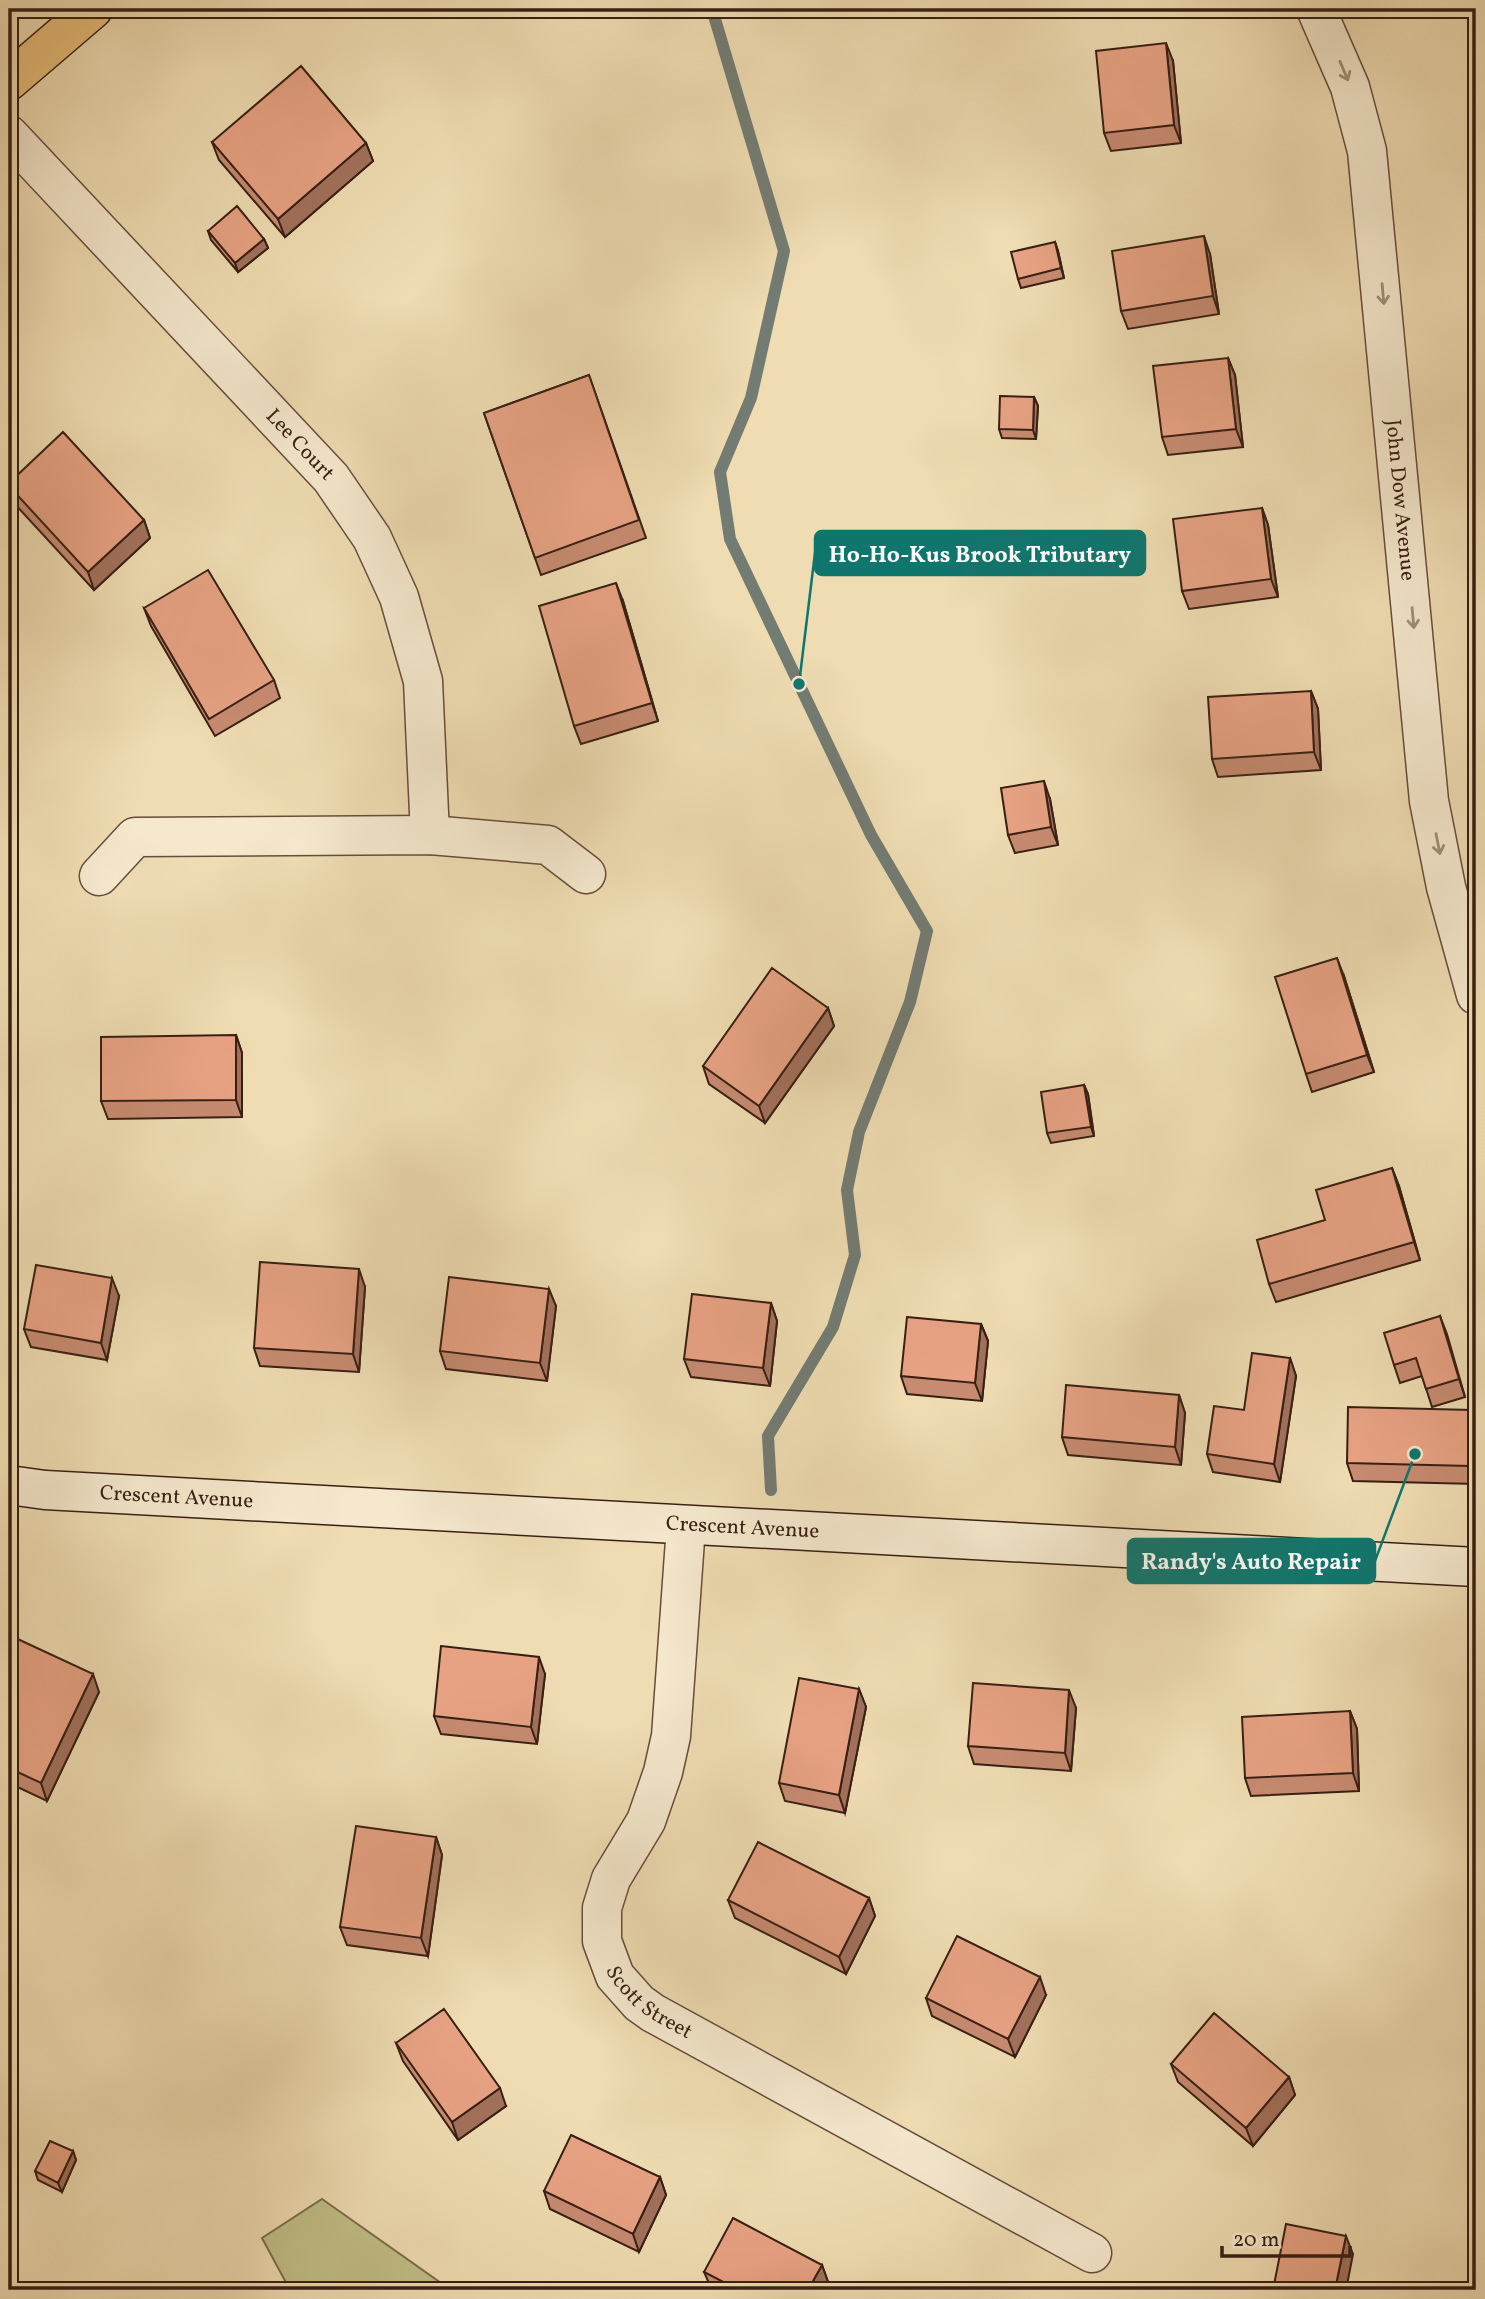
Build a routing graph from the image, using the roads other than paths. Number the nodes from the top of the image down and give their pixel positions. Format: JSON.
{"nodes":[{"id":1,"x":93,"y":9,"type":"edge"},
{"id":2,"x":1316,"y":9,"type":"edge"},
{"id":3,"x":9,"y":81,"type":"edge"},
{"id":4,"x":9,"y":135,"type":"edge"},
{"id":5,"x":430,"y":835,"type":"junction"},
{"id":6,"x":586,"y":874,"type":"dead end"},
{"id":7,"x":99,"y":876,"type":"dead end"},
{"id":8,"x":1476,"y":995,"type":"edge"},
{"id":9,"x":9,"y":1485,"type":"edge"},
{"id":10,"x":686,"y":1526,"type":"junction"},
{"id":11,"x":1476,"y":1567,"type":"edge"},
{"id":12,"x":1092,"y":2253,"type":"dead end"}],
"edges":[{"from":1,"to":3,"type":"main road"},
{"from":2,"to":8,"type":"street","name":"John Dow Avenue","one_way":true},
{"from":4,"to":5,"type":"street","name":"Lee Court"},
{"from":5,"to":6,"type":"street"},
{"from":5,"to":7,"type":"street"},
{"from":9,"to":10,"type":"street","name":"Crescent Avenue"},
{"from":10,"to":11,"type":"street","name":"Crescent Avenue"},
{"from":10,"to":12,"type":"street","name":"Scott Street"}]}
